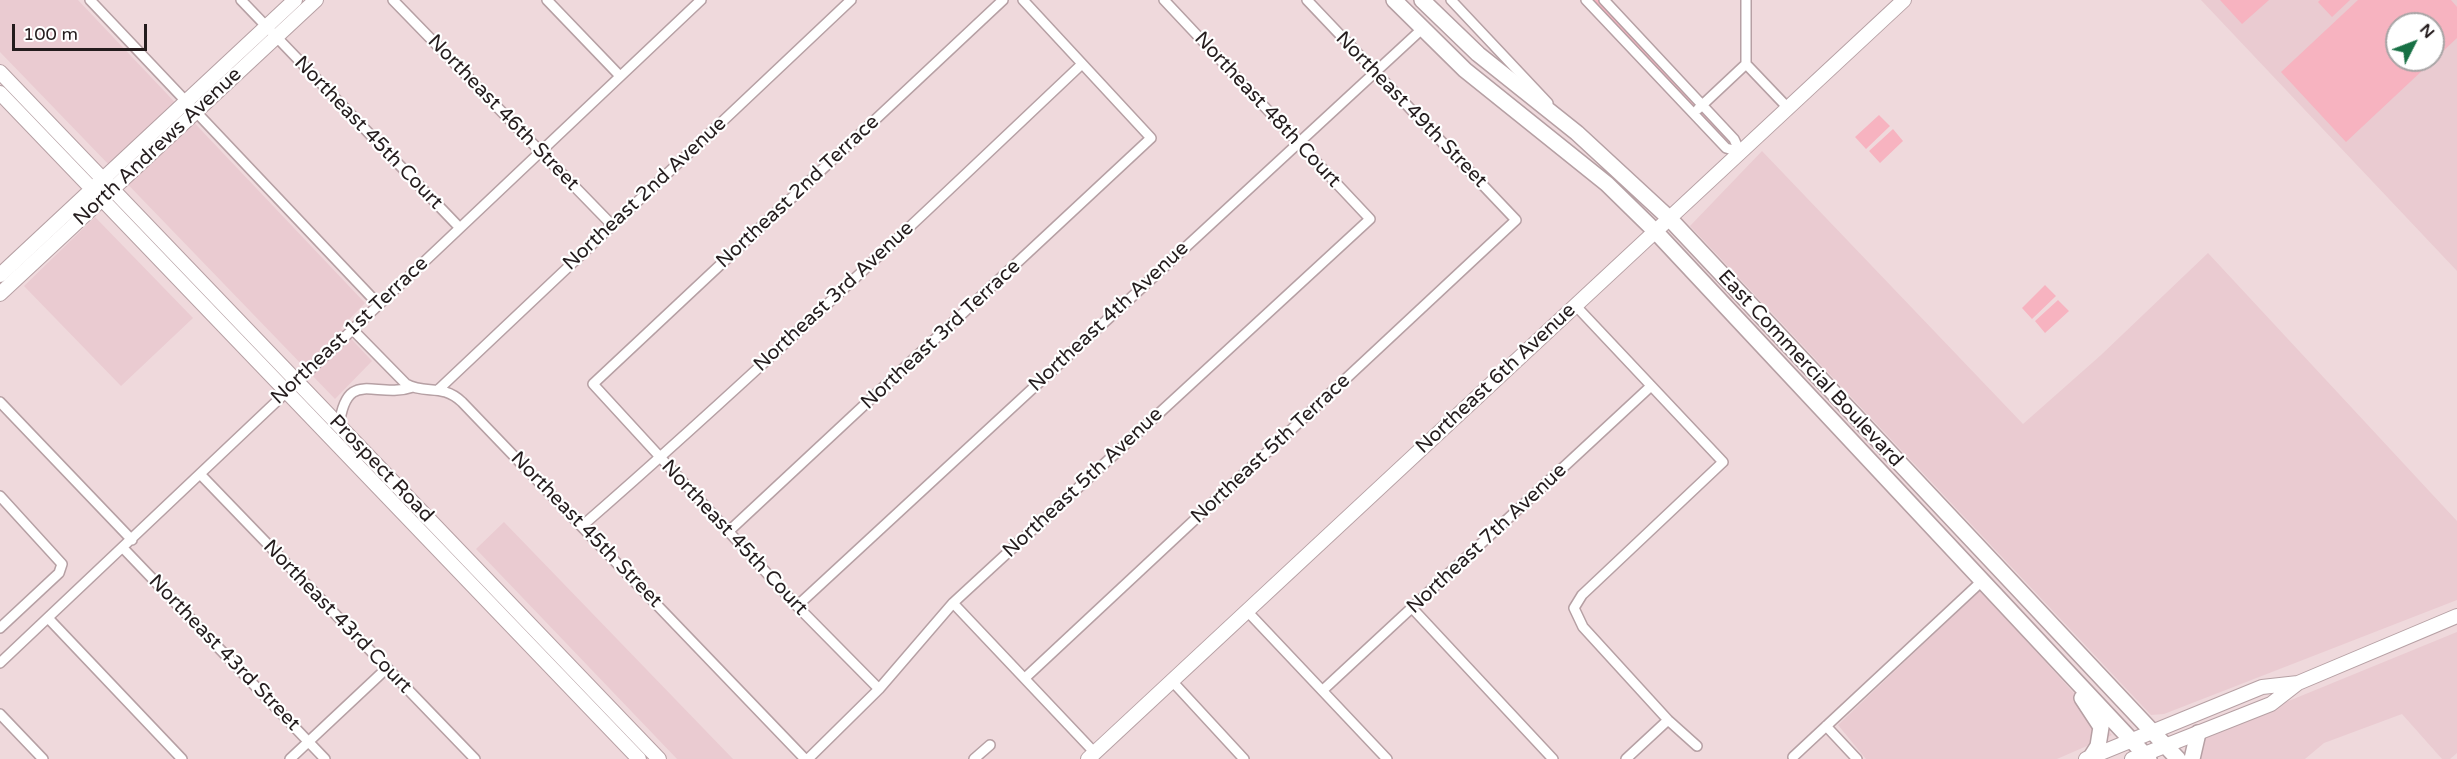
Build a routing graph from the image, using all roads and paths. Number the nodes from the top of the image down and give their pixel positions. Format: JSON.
{"nodes":[{"id":1,"x":90,"y":0,"type":"edge"},
{"id":2,"x":241,"y":0,"type":"edge"},
{"id":3,"x":295,"y":0,"type":"edge"},
{"id":4,"x":316,"y":0,"type":"edge"},
{"id":5,"x":393,"y":0,"type":"edge"},
{"id":6,"x":547,"y":0,"type":"edge"},
{"id":7,"x":701,"y":0,"type":"edge"},
{"id":8,"x":851,"y":0,"type":"edge"},
{"id":9,"x":1003,"y":0,"type":"edge"},
{"id":10,"x":1023,"y":0,"type":"edge"},
{"id":11,"x":1164,"y":0,"type":"edge"},
{"id":12,"x":1307,"y":0,"type":"edge"},
{"id":13,"x":1394,"y":0,"type":"edge"},
{"id":14,"x":1405,"y":0,"type":"edge"},
{"id":15,"x":1451,"y":0,"type":"edge"},
{"id":16,"x":1586,"y":0,"type":"edge"},
{"id":17,"x":1604,"y":0,"type":"edge"},
{"id":18,"x":1746,"y":0,"type":"edge"},
{"id":19,"x":1904,"y":0,"type":"edge"},
{"id":20,"x":1429,"y":2,"type":"edge"},
{"id":21,"x":267,"y":27,"type":"junction"},
{"id":22,"x":1422,"y":29,"type":"junction"},
{"id":23,"x":277,"y":38,"type":"junction"},
{"id":24,"x":1082,"y":64,"type":"junction"},
{"id":25,"x":1746,"y":64,"type":"junction"},
{"id":26,"x":0,"y":72,"type":"edge"},
{"id":27,"x":1374,"y":72,"type":"junction"},
{"id":28,"x":1502,"y":74,"type":"junction"},
{"id":29,"x":620,"y":76,"type":"junction"},
{"id":30,"x":0,"y":93,"type":"edge"},
{"id":31,"x":1702,"y":104,"type":"junction"},
{"id":32,"x":192,"y":106,"type":"junction"},
{"id":33,"x":1788,"y":108,"type":"junction"},
{"id":34,"x":1693,"y":113,"type":"junction"},
{"id":35,"x":1577,"y":133,"type":"junction"},
{"id":36,"x":1297,"y":143,"type":"junction"},
{"id":37,"x":540,"y":151,"type":"junction"},
{"id":38,"x":1740,"y":152,"type":"junction"},
{"id":39,"x":107,"y":185,"type":"junction"},
{"id":40,"x":96,"y":195,"type":"junction"},
{"id":41,"x":1669,"y":218,"type":"junction"},
{"id":42,"x":1370,"y":219,"type":"joint"},
{"id":43,"x":1516,"y":220,"type":"joint"},
{"id":44,"x":612,"y":225,"type":"junction"},
{"id":45,"x":459,"y":227,"type":"junction"},
{"id":46,"x":1655,"y":231,"type":"junction"},
{"id":47,"x":0,"y":275,"type":"edge"},
{"id":48,"x":0,"y":294,"type":"edge"},
{"id":49,"x":378,"y":304,"type":"junction"},
{"id":50,"x":1575,"y":305,"type":"junction"},
{"id":51,"x":352,"y":329,"type":"junction"},
{"id":52,"x":1770,"y":354,"type":"junction"},
{"id":53,"x":296,"y":381,"type":"junction"},
{"id":54,"x":593,"y":384,"type":"joint"},
{"id":55,"x":412,"y":387,"type":"junction"},
{"id":56,"x":1650,"y":387,"type":"junction"},
{"id":57,"x":439,"y":389,"type":"junction"},
{"id":58,"x":285,"y":391,"type":"junction"},
{"id":59,"x":0,"y":402,"type":"edge"},
{"id":60,"x":1861,"y":422,"type":"junction"},
{"id":61,"x":339,"y":426,"type":"junction"},
{"id":62,"x":1846,"y":436,"type":"junction"},
{"id":63,"x":660,"y":459,"type":"junction"},
{"id":64,"x":200,"y":474,"type":"junction"},
{"id":65,"x":0,"y":496,"type":"edge"},
{"id":66,"x":1932,"y":498,"type":"junction"},
{"id":67,"x":1928,"y":524,"type":"junction"},
{"id":68,"x":582,"y":526,"type":"junction"},
{"id":69,"x":729,"y":531,"type":"junction"},
{"id":70,"x":132,"y":540,"type":"junction"},
{"id":71,"x":123,"y":548,"type":"junction"},
{"id":72,"x":2001,"y":571,"type":"junction"},
{"id":73,"x":484,"y":577,"type":"junction"},
{"id":74,"x":1982,"y":581,"type":"junction"},
{"id":75,"x":474,"y":587,"type":"junction"},
{"id":76,"x":953,"y":603,"type":"junction"},
{"id":77,"x":797,"y":606,"type":"junction"},
{"id":78,"x":2035,"y":608,"type":"junction"},
{"id":79,"x":1413,"y":609,"type":"junction"},
{"id":80,"x":1247,"y":611,"type":"junction"},
{"id":81,"x":2457,"y":616,"type":"edge"},
{"id":82,"x":48,"y":618,"type":"junction"},
{"id":83,"x":0,"y":628,"type":"edge"},
{"id":84,"x":0,"y":663,"type":"edge"},
{"id":85,"x":386,"y":669,"type":"junction"},
{"id":86,"x":1025,"y":678,"type":"junction"},
{"id":87,"x":1172,"y":681,"type":"junction"},
{"id":88,"x":2298,"y":683,"type":"junction"},
{"id":89,"x":2081,"y":686,"type":"junction"},
{"id":90,"x":879,"y":689,"type":"junction"},
{"id":91,"x":1323,"y":690,"type":"junction"},
{"id":92,"x":0,"y":714,"type":"edge"},
{"id":93,"x":1668,"y":720,"type":"junction"},
{"id":94,"x":1826,"y":726,"type":"junction"},
{"id":95,"x":2154,"y":732,"type":"junction"},
{"id":96,"x":2198,"y":733,"type":"junction"},
{"id":97,"x":2132,"y":740,"type":"junction"},
{"id":98,"x":308,"y":741,"type":"junction"},
{"id":99,"x":990,"y":745,"type":"dead end"},
{"id":100,"x":1697,"y":746,"type":"dead end"},
{"id":101,"x":2166,"y":746,"type":"junction"},
{"id":102,"x":1092,"y":756,"type":"edge"},
{"id":103,"x":1793,"y":757,"type":"dead end"},
{"id":104,"x":2088,"y":758,"type":"edge"},
{"id":105,"x":2142,"y":758,"type":"edge"},
{"id":106,"x":43,"y":759,"type":"edge"},
{"id":107,"x":182,"y":759,"type":"edge"},
{"id":108,"x":290,"y":759,"type":"edge"},
{"id":109,"x":325,"y":759,"type":"edge"},
{"id":110,"x":475,"y":759,"type":"edge"},
{"id":111,"x":639,"y":759,"type":"edge"},
{"id":112,"x":660,"y":759,"type":"edge"},
{"id":113,"x":807,"y":759,"type":"edge"},
{"id":114,"x":974,"y":759,"type":"edge"},
{"id":115,"x":1244,"y":759,"type":"edge"},
{"id":116,"x":1387,"y":759,"type":"edge"},
{"id":117,"x":1553,"y":759,"type":"edge"},
{"id":118,"x":1626,"y":759,"type":"edge"},
{"id":119,"x":1857,"y":759,"type":"edge"},
{"id":120,"x":2178,"y":759,"type":"edge"},
{"id":121,"x":2192,"y":759,"type":"edge"}],
"edges":[{"from":1,"to":32,"type":"street"},
{"from":2,"to":21,"type":"street","name":"Northeast 45th Court"},
{"from":3,"to":21,"type":"main road","name":"North Andrews Avenue"},
{"from":4,"to":23,"type":"main road","name":"North Andrews Avenue"},
{"from":5,"to":37,"type":"street","name":"Northeast 46th Street"},
{"from":6,"to":29,"type":"street"},
{"from":7,"to":29,"type":"street","name":"Northeast 1st Terrace"},
{"from":8,"to":44,"type":"street","name":"Northeast 2nd Avenue"},
{"from":9,"to":54,"type":"street","name":"Northeast 2nd Terrace"},
{"from":10,"to":24,"type":"street"},
{"from":11,"to":36,"type":"street","name":"Northeast 48th Court"},
{"from":12,"to":27,"type":"street","name":"Northeast 49th Street"},
{"from":13,"to":22,"type":"main road","name":"East Commercial Boulevard"},
{"from":14,"to":20,"type":"main road"},
{"from":15,"to":35,"type":"street"},
{"from":16,"to":34,"type":"street"},
{"from":17,"to":31,"type":"street"},
{"from":18,"to":25,"type":"street"},
{"from":19,"to":33,"type":"main road","name":"Northeast 6th Avenue"},
{"from":20,"to":28,"type":"main road","name":"East Commercial Boulevard"},
{"from":21,"to":23,"type":"street","name":"Northeast 45th Court"},
{"from":21,"to":32,"type":"main road","name":"North Andrews Avenue"},
{"from":22,"to":27,"type":"street","name":"Northeast 4th Avenue"},
{"from":22,"to":28,"type":"main road"},
{"from":22,"to":46,"type":"main road","name":"East Commercial Boulevard"},
{"from":23,"to":32,"type":"main road","name":"North Andrews Avenue"},
{"from":23,"to":45,"type":"street","name":"Northeast 45th Court"},
{"from":24,"to":63,"type":"street","name":"Northeast 3rd Avenue"},
{"from":24,"to":69,"type":"street","name":"Northeast 3rd Terrace"},
{"from":25,"to":31,"type":"street"},
{"from":25,"to":33,"type":"street"},
{"from":26,"to":39,"type":"main road","name":"Prospect Road"},
{"from":27,"to":36,"type":"street","name":"Northeast 4th Avenue"},
{"from":27,"to":43,"type":"street","name":"Northeast 49th Street"},
{"from":28,"to":35,"type":"main road","name":"East Commercial Boulevard"},
{"from":29,"to":37,"type":"street","name":"Northeast 1st Terrace"},
{"from":30,"to":40,"type":"main road","name":"Prospect Road"},
{"from":31,"to":34,"type":"street"},
{"from":31,"to":38,"type":"street"},
{"from":32,"to":39,"type":"main road","name":"North Andrews Avenue"},
{"from":32,"to":49,"type":"street"},
{"from":33,"to":38,"type":"main road","name":"Northeast 6th Avenue"},
{"from":34,"to":38,"type":"street"},
{"from":35,"to":41,"type":"main road","name":"East Commercial Boulevard"},
{"from":36,"to":42,"type":"street","name":"Northeast 48th Court"},
{"from":36,"to":77,"type":"street","name":"Northeast 4th Avenue"},
{"from":37,"to":44,"type":"street","name":"Northeast 46th Street"},
{"from":37,"to":45,"type":"street","name":"Northeast 1st Terrace"},
{"from":38,"to":41,"type":"main road","name":"Northeast 6th Avenue"},
{"from":39,"to":40,"type":"main road","name":"North Andrews Avenue"},
{"from":39,"to":53,"type":"main road","name":"Prospect Road"},
{"from":40,"to":47,"type":"main road","name":"North Andrews Avenue"},
{"from":40,"to":48,"type":"main road","name":"North Andrews Avenue"},
{"from":40,"to":58,"type":"main road","name":"Prospect Road"},
{"from":41,"to":46,"type":"main road","name":"Northeast 6th Avenue"},
{"from":41,"to":60,"type":"main road","name":"East Commercial Boulevard"},
{"from":42,"to":76,"type":"street","name":"Northeast 5th Avenue"},
{"from":43,"to":86,"type":"street","name":"Northeast 5th Terrace"},
{"from":44,"to":57,"type":"street","name":"Northeast 2nd Avenue"},
{"from":45,"to":49,"type":"street","name":"Northeast 1st Terrace"},
{"from":46,"to":50,"type":"main road","name":"Northeast 6th Avenue"},
{"from":46,"to":52,"type":"main road","name":"East Commercial Boulevard"},
{"from":49,"to":51,"type":"street","name":"Northeast 1st Terrace"},
{"from":50,"to":56,"type":"street"},
{"from":50,"to":80,"type":"main road","name":"Northeast 6th Avenue"},
{"from":51,"to":53,"type":"street","name":"Northeast 1st Terrace"},
{"from":51,"to":55,"type":"street"},
{"from":52,"to":60,"type":"main road"},
{"from":52,"to":62,"type":"main road","name":"East Commercial Boulevard"},
{"from":53,"to":58,"type":"street","name":"Northeast 1st Terrace"},
{"from":53,"to":61,"type":"main road","name":"Prospect Road"},
{"from":54,"to":63,"type":"street","name":"Northeast 45th Court"},
{"from":55,"to":57,"type":"street","name":"Northeast 45th Street"},
{"from":55,"to":61,"type":"street"},
{"from":56,"to":79,"type":"street","name":"Northeast 7th Avenue"},
{"from":56,"to":93,"type":"street"},
{"from":57,"to":68,"type":"street","name":"Northeast 45th Street"},
{"from":58,"to":64,"type":"street","name":"Northeast 1st Terrace"},
{"from":58,"to":75,"type":"main road","name":"Prospect Road"},
{"from":59,"to":70,"type":"street"},
{"from":60,"to":66,"type":"main road","name":"East Commercial Boulevard"},
{"from":61,"to":73,"type":"main road","name":"Prospect Road"},
{"from":62,"to":66,"type":"main road"},
{"from":62,"to":67,"type":"main road","name":"East Commercial Boulevard"},
{"from":63,"to":68,"type":"street","name":"Northeast 3rd Avenue"},
{"from":63,"to":69,"type":"street","name":"Northeast 45th Court"},
{"from":64,"to":70,"type":"street","name":"Northeast 1st Terrace"},
{"from":64,"to":85,"type":"street","name":"Northeast 43rd Court"},
{"from":65,"to":83,"type":"street"},
{"from":66,"to":72,"type":"main road","name":"East Commercial Boulevard"},
{"from":67,"to":72,"type":"main road"},
{"from":67,"to":74,"type":"main road","name":"East Commercial Boulevard"},
{"from":68,"to":113,"type":"street","name":"Northeast 45th Street"},
{"from":69,"to":77,"type":"street","name":"Northeast 45th Court"},
{"from":70,"to":71,"type":"street","name":"Northeast 1st Terrace"},
{"from":71,"to":82,"type":"street","name":"Northeast 1st Terrace"},
{"from":71,"to":98,"type":"street","name":"Northeast 43rd Street"},
{"from":72,"to":78,"type":"main road","name":"East Commercial Boulevard"},
{"from":73,"to":75,"type":"main road"},
{"from":73,"to":112,"type":"main road","name":"Prospect Road"},
{"from":74,"to":78,"type":"main road"},
{"from":74,"to":89,"type":"main road","name":"East Commercial Boulevard"},
{"from":74,"to":94,"type":"street"},
{"from":75,"to":111,"type":"main road","name":"Prospect Road"},
{"from":76,"to":86,"type":"street"},
{"from":76,"to":90,"type":"street","name":"Northeast 5th Avenue"},
{"from":77,"to":90,"type":"street","name":"Northeast 45th Court"},
{"from":78,"to":95,"type":"main road","name":"East Commercial Boulevard"},
{"from":79,"to":91,"type":"street","name":"Northeast 7th Avenue"},
{"from":79,"to":117,"type":"street"},
{"from":80,"to":87,"type":"main road","name":"Northeast 6th Avenue"},
{"from":80,"to":91,"type":"street"},
{"from":81,"to":88,"type":"main road"},
{"from":82,"to":84,"type":"street","name":"Northeast 1st Terrace"},
{"from":82,"to":107,"type":"street"},
{"from":85,"to":98,"type":"street"},
{"from":85,"to":110,"type":"street","name":"Northeast 43rd Court"},
{"from":86,"to":102,"type":"street"},
{"from":87,"to":102,"type":"main road","name":"Northeast 6th Avenue"},
{"from":87,"to":115,"type":"street"},
{"from":88,"to":95,"type":"main road"},
{"from":88,"to":96,"type":"main road"},
{"from":89,"to":97,"type":"main road","name":"East Commercial Boulevard"},
{"from":89,"to":104,"type":"main road"},
{"from":90,"to":113,"type":"street","name":"Northeast 5th Avenue"},
{"from":91,"to":116,"type":"street"},
{"from":92,"to":106,"type":"street"},
{"from":93,"to":100,"type":"street"},
{"from":93,"to":118,"type":"street"},
{"from":94,"to":103,"type":"street"},
{"from":94,"to":119,"type":"street"},
{"from":95,"to":97,"type":"main road"},
{"from":95,"to":101,"type":"main road","name":"East Commercial Boulevard"},
{"from":96,"to":101,"type":"main road"},
{"from":96,"to":121,"type":"main road"},
{"from":97,"to":104,"type":"main road"},
{"from":97,"to":105,"type":"main road","name":"East Commercial Boulevard"},
{"from":98,"to":108,"type":"street"},
{"from":98,"to":109,"type":"street","name":"Northeast 43rd Street"},
{"from":99,"to":114,"type":"street"},
{"from":101,"to":105,"type":"main road"},
{"from":101,"to":120,"type":"main road","name":"East Commercial Boulevard"}]}
